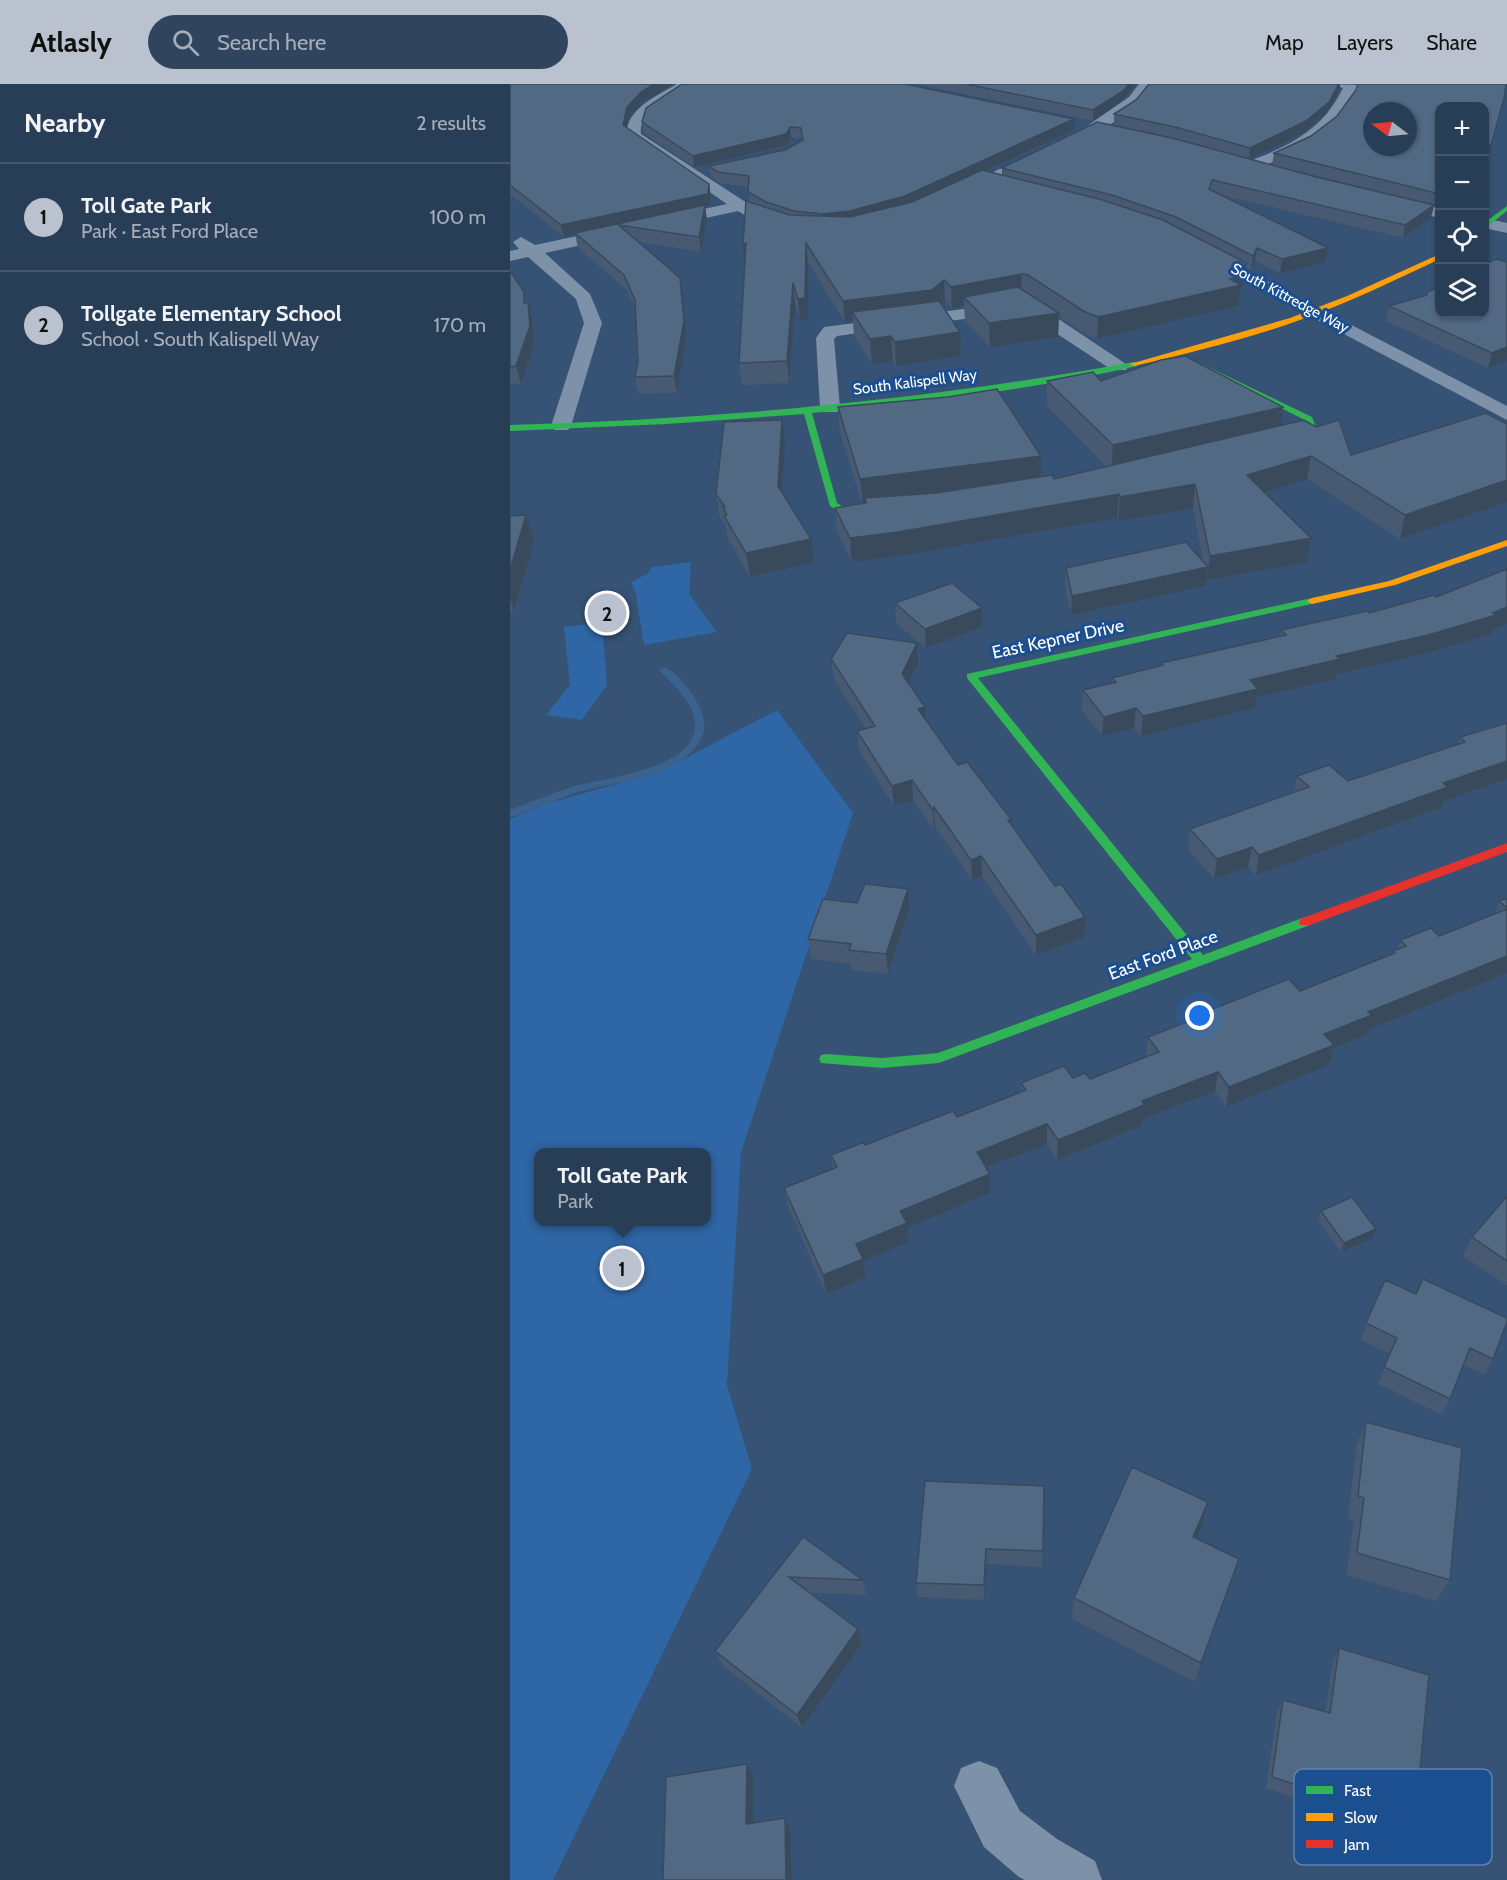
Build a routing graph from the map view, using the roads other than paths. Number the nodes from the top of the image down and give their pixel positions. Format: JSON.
{"nodes":[{"id":1,"x":686,"y":84,"type":"edge"},
{"id":2,"x":1146,"y":84,"type":"edge"},
{"id":3,"x":1335,"y":84,"type":"edge"},
{"id":4,"x":1072,"y":123,"type":"edge"},
{"id":5,"x":1095,"y":128,"type":"junction"},
{"id":6,"x":1118,"y":132,"type":"edge"},
{"id":7,"x":714,"y":170,"type":"edge"},
{"id":8,"x":1273,"y":172,"type":"edge"},
{"id":9,"x":691,"y":174,"type":"junction"},
{"id":10,"x":980,"y":182,"type":"junction"},
{"id":11,"x":1008,"y":189,"type":"edge"},
{"id":12,"x":1367,"y":197,"type":"edge"},
{"id":13,"x":940,"y":202,"type":"edge"},
{"id":14,"x":740,"y":206,"type":"junction"},
{"id":15,"x":1507,"y":208,"type":"edge"},
{"id":16,"x":1435,"y":212,"type":"edge"},
{"id":17,"x":1489,"y":222,"type":"edge"},
{"id":18,"x":1489,"y":225,"type":"edge"},
{"id":19,"x":1507,"y":228,"type":"edge"},
{"id":20,"x":803,"y":229,"type":"edge"},
{"id":21,"x":510,"y":233,"type":"edge"},
{"id":22,"x":1187,"y":244,"type":"edge"},
{"id":23,"x":532,"y":251,"type":"junction"},
{"id":24,"x":510,"y":256,"type":"edge"},
{"id":25,"x":1435,"y":259,"type":"edge"},
{"id":26,"x":1315,"y":312,"type":"junction"},
{"id":27,"x":1175,"y":353,"type":"junction"},
{"id":28,"x":1119,"y":366,"type":"junction"},
{"id":29,"x":1497,"y":400,"type":"edge"},
{"id":30,"x":830,"y":408,"type":"junction"},
{"id":31,"x":807,"y":410,"type":"junction"},
{"id":32,"x":1507,"y":414,"type":"edge"},
{"id":33,"x":561,"y":426,"type":"junction"},
{"id":34,"x":510,"y":428,"type":"edge"},
{"id":35,"x":1259,"y":446,"type":"edge"},
{"id":36,"x":893,"y":513,"type":"edge"},
{"id":37,"x":1507,"y":543,"type":"edge"},
{"id":38,"x":1507,"y":847,"type":"edge"},
{"id":39,"x":1202,"y":961,"type":"junction"},
{"id":40,"x":826,"y":1059,"type":"dead end"},
{"id":41,"x":979,"y":1786,"type":"dead end"},
{"id":42,"x":1076,"y":1880,"type":"edge"}],
"edges":[{"from":1,"to":9,"type":"street"},
{"from":2,"to":5,"type":"street"},
{"from":3,"to":8,"type":"street"},
{"from":4,"to":5,"type":"street"},
{"from":5,"to":6,"type":"street"},
{"from":5,"to":10,"type":"street"},
{"from":7,"to":9,"type":"street"},
{"from":9,"to":14,"type":"street"},
{"from":10,"to":11,"type":"street"},
{"from":10,"to":13,"type":"street"},
{"from":12,"to":16,"type":"street"},
{"from":14,"to":20,"type":"street"},
{"from":14,"to":23,"type":"street"},
{"from":15,"to":17,"type":"street"},
{"from":18,"to":19,"type":"street"},
{"from":21,"to":23,"type":"street"},
{"from":22,"to":26,"type":"street","name":"South Kittredge Way"},
{"from":23,"to":24,"type":"street"},
{"from":23,"to":33,"type":"street"},
{"from":25,"to":26,"type":"street","name":"South Kalispell Way"},
{"from":26,"to":27,"type":"street","name":"South Kalispell Way"},
{"from":26,"to":29,"type":"street","name":"South Kittredge Way"},
{"from":27,"to":28,"type":"street","name":"South Kalispell Way"},
{"from":27,"to":35,"type":"street"},
{"from":28,"to":30,"type":"street","name":"South Kalispell Way"},
{"from":28,"to":30,"type":"street"},
{"from":29,"to":32,"type":"street","name":"South Kittredge Way"},
{"from":30,"to":31,"type":"street","name":"South Kalispell Way"},
{"from":31,"to":33,"type":"street","name":"South Kalispell Way"},
{"from":31,"to":36,"type":"street"},
{"from":33,"to":34,"type":"street","name":"South Kalispell Way"},
{"from":37,"to":39,"type":"street","name":"East Kepner Drive"},
{"from":38,"to":39,"type":"street","name":"East Ford Place"},
{"from":39,"to":40,"type":"street","name":"East Ford Place"},
{"from":41,"to":42,"type":"street"}]}
